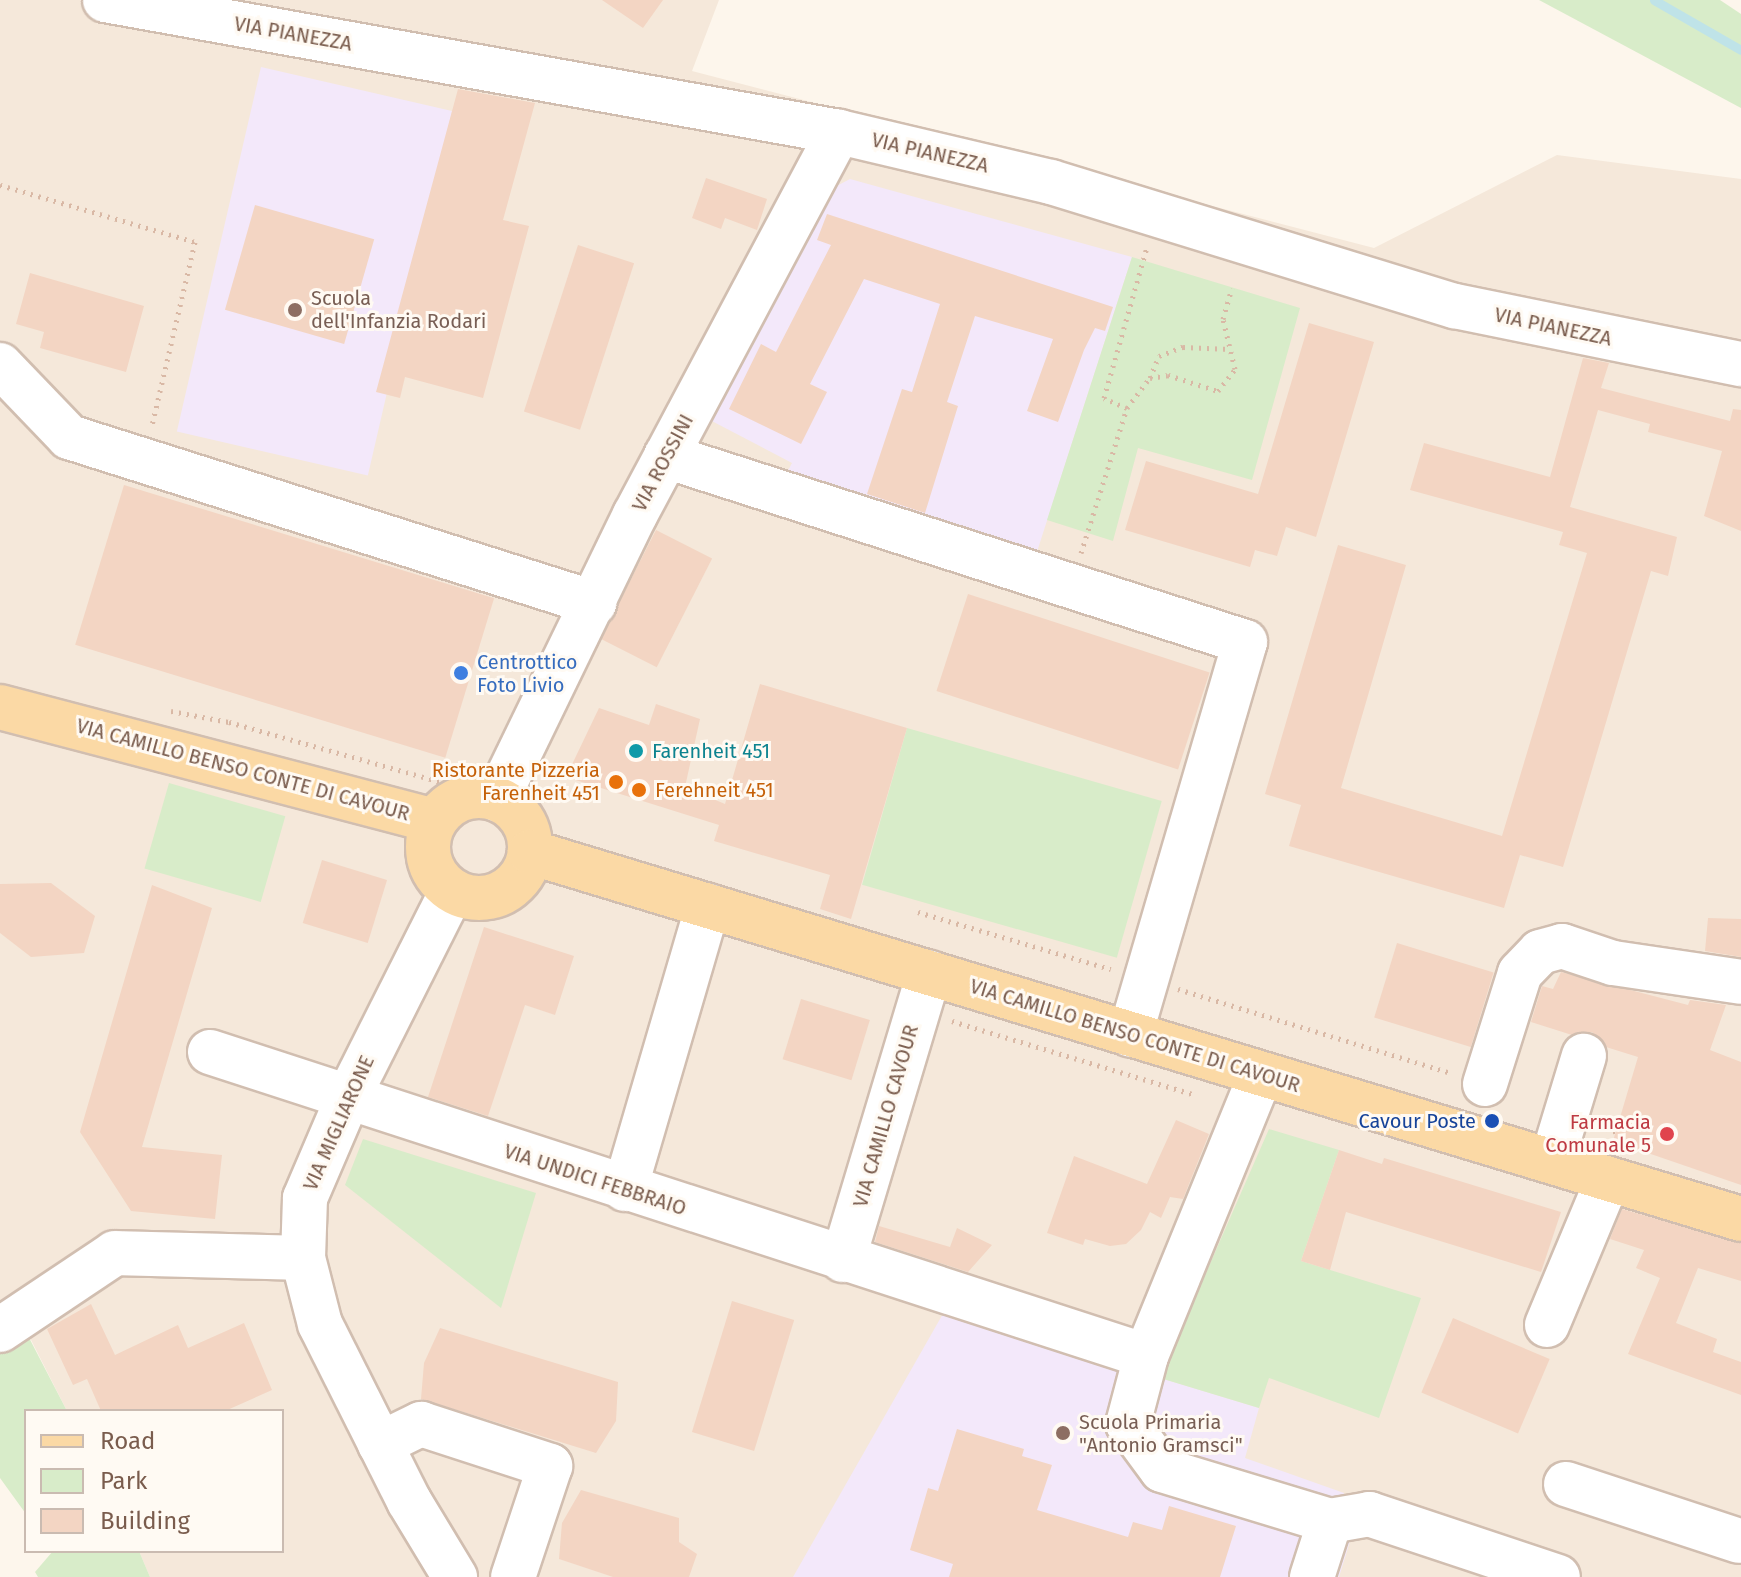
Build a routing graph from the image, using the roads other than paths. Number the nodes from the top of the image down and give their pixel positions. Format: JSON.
{"nodes":[{"id":1,"x":105,"y":0,"type":"edge"},
{"id":2,"x":839,"y":132,"type":"junction"},
{"id":3,"x":1741,"y":364,"type":"edge"},
{"id":4,"x":0,"y":365,"type":"edge"},
{"id":5,"x":666,"y":456,"type":"junction"},
{"id":6,"x":594,"y":603,"type":"junction"},
{"id":7,"x":0,"y":698,"type":"edge"},
{"id":8,"x":0,"y":707,"type":"edge"},
{"id":9,"x":53,"y":718,"type":"junction"},
{"id":10,"x":482,"y":788,"type":"junction"},
{"id":11,"x":434,"y":821,"type":"junction"},
{"id":12,"x":530,"y":852,"type":"junction"},
{"id":13,"x":452,"y":891,"type":"junction"},
{"id":14,"x":708,"y":906,"type":"junction"},
{"id":15,"x":929,"y":973,"type":"junction"},
{"id":16,"x":1741,"y":982,"type":"edge"},
{"id":17,"x":1130,"y":1034,"type":"junction"},
{"id":18,"x":210,"y":1052,"type":"dead end"},
{"id":19,"x":1584,"y":1056,"type":"dead end"},
{"id":20,"x":1261,"y":1074,"type":"junction"},
{"id":21,"x":1485,"y":1084,"type":"road end"},
{"id":22,"x":347,"y":1100,"type":"junction"},
{"id":23,"x":1552,"y":1161,"type":"junction"},
{"id":24,"x":1608,"y":1179,"type":"junction"},
{"id":25,"x":625,"y":1189,"type":"junction"},
{"id":26,"x":1741,"y":1219,"type":"edge"},
{"id":27,"x":303,"y":1258,"type":"junction"},
{"id":28,"x":843,"y":1260,"type":"junction"},
{"id":29,"x":1547,"y":1325,"type":"dead end"},
{"id":30,"x":0,"y":1330,"type":"edge"},
{"id":31,"x":1146,"y":1356,"type":"junction"},
{"id":32,"x":380,"y":1444,"type":"junction"},
{"id":33,"x":1566,"y":1484,"type":"dead end"},
{"id":34,"x":1330,"y":1521,"type":"junction"},
{"id":35,"x":1735,"y":1551,"type":"edge"},
{"id":36,"x":455,"y":1577,"type":"edge"},
{"id":37,"x":513,"y":1577,"type":"edge"},
{"id":38,"x":1312,"y":1577,"type":"edge"},
{"id":39,"x":1558,"y":1577,"type":"edge"}],
"edges":[{"from":1,"to":2,"type":"street","name":"VIA PIANEZZA"},
{"from":2,"to":3,"type":"street","name":"VIA PIANEZZA"},
{"from":2,"to":5,"type":"street","name":"VIA ROSSINI"},
{"from":4,"to":6,"type":"street"},
{"from":5,"to":6,"type":"street","name":"VIA ROSSINI"},
{"from":5,"to":17,"type":"street"},
{"from":6,"to":10,"type":"street","name":"VIA ROSSINI"},
{"from":7,"to":9,"type":"main road"},
{"from":8,"to":9,"type":"main road"},
{"from":9,"to":11,"type":"main road","name":"VIA CAMILLO BENSO CONTE DI CAVOUR"},
{"from":10,"to":11,"type":"main road"},
{"from":10,"to":12,"type":"main road"},
{"from":11,"to":13,"type":"main road"},
{"from":12,"to":13,"type":"main road"},
{"from":12,"to":14,"type":"main road","name":"VIA CAMILLO BENSO CONTE DI CAVOUR"},
{"from":13,"to":22,"type":"street","name":"VIA MIGLIARONE"},
{"from":14,"to":15,"type":"main road","name":"VIA CAMILLO BENSO CONTE DI CAVOUR"},
{"from":14,"to":25,"type":"street"},
{"from":15,"to":17,"type":"main road","name":"VIA CAMILLO BENSO CONTE DI CAVOUR"},
{"from":15,"to":28,"type":"street","name":"VIA CAMILLO CAVOUR"},
{"from":16,"to":21,"type":"street"},
{"from":17,"to":20,"type":"main road","name":"VIA CAMILLO BENSO CONTE DI CAVOUR"},
{"from":18,"to":22,"type":"street","name":"VIA UNDICI FEBBRAIO"},
{"from":19,"to":23,"type":"street"},
{"from":20,"to":23,"type":"main road","name":"VIA CAMILLO BENSO CONTE DI CAVOUR"},
{"from":20,"to":31,"type":"street"},
{"from":22,"to":25,"type":"street","name":"VIA UNDICI FEBBRAIO"},
{"from":22,"to":27,"type":"street","name":"VIA MIGLIARONE"},
{"from":23,"to":24,"type":"main road","name":"VIA CAMILLO BENSO CONTE DI CAVOUR"},
{"from":24,"to":26,"type":"main road","name":"VIA CAMILLO BENSO CONTE DI CAVOUR"},
{"from":24,"to":29,"type":"street"},
{"from":25,"to":28,"type":"street","name":"VIA UNDICI FEBBRAIO"},
{"from":27,"to":30,"type":"street"},
{"from":27,"to":32,"type":"street","name":"VIA MIGLIARONE"},
{"from":28,"to":31,"type":"street","name":"VIA UNDICI FEBBRAIO"},
{"from":31,"to":34,"type":"street"},
{"from":32,"to":36,"type":"street","name":"VIA MIGLIARONE"},
{"from":32,"to":37,"type":"street"},
{"from":33,"to":35,"type":"street"},
{"from":34,"to":38,"type":"street"},
{"from":34,"to":39,"type":"street"}]}
